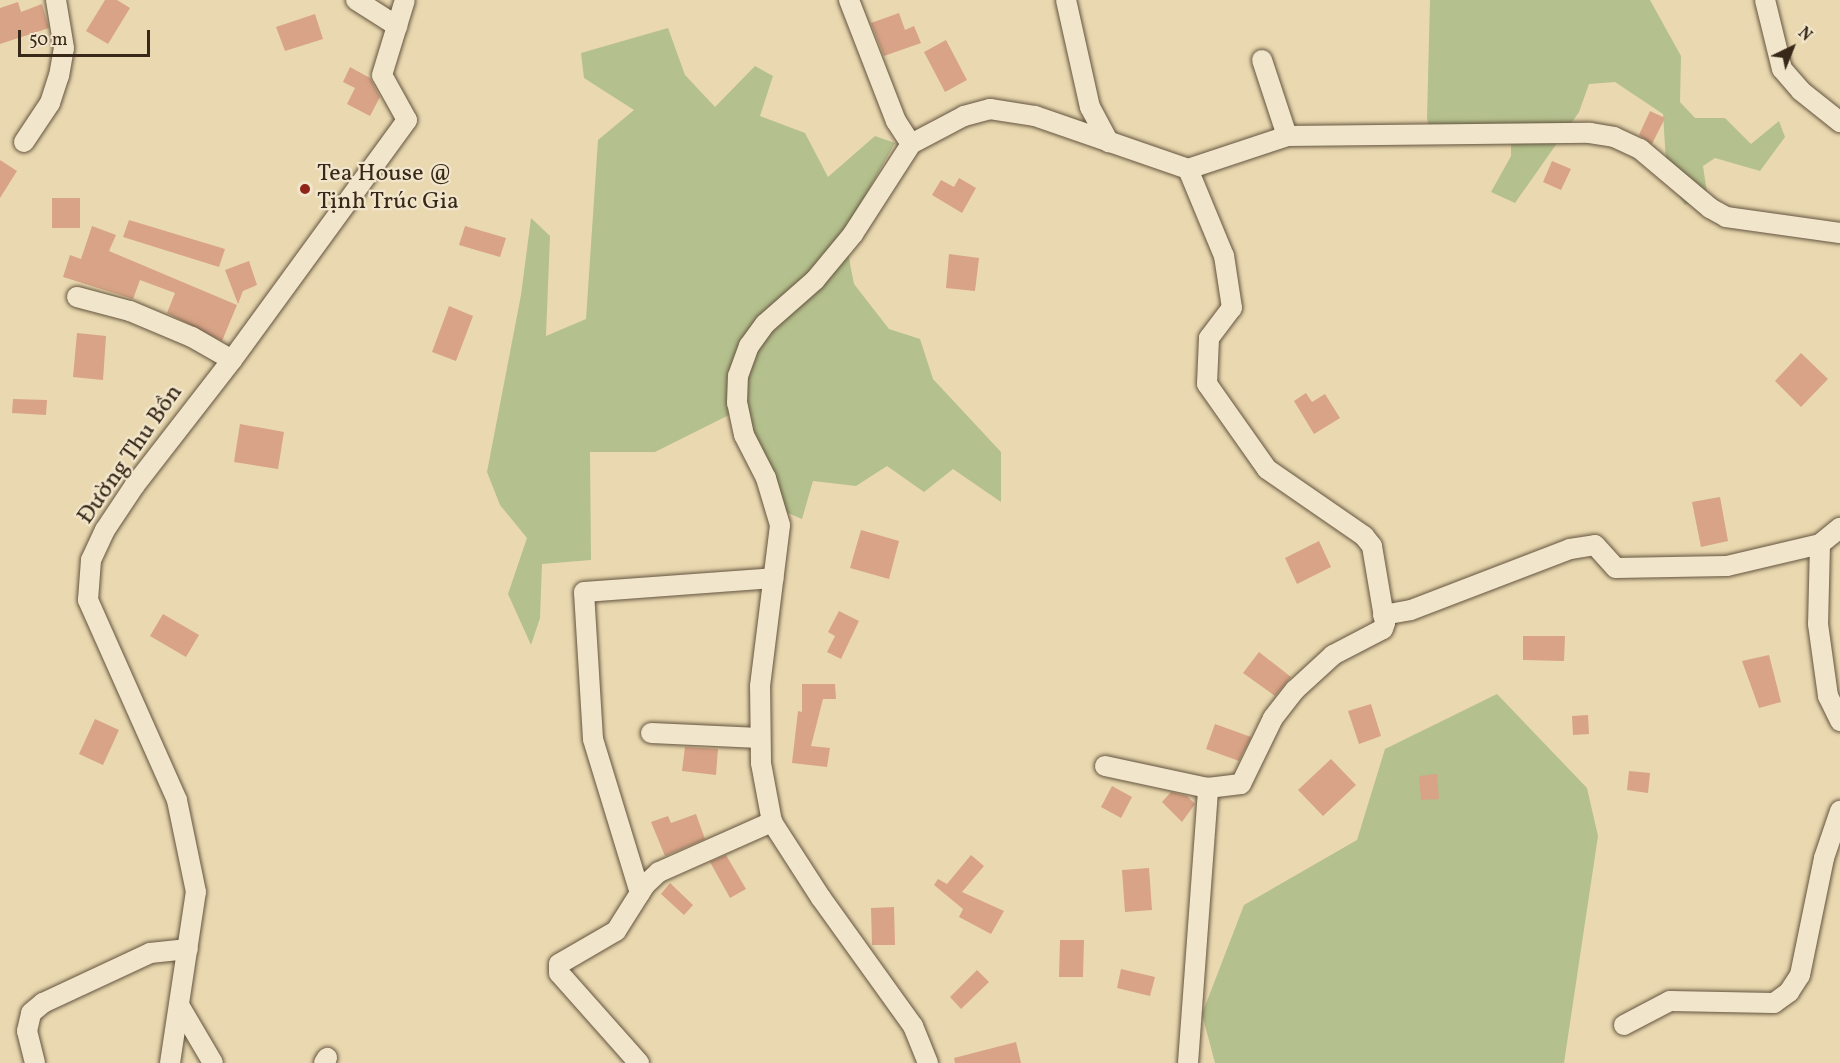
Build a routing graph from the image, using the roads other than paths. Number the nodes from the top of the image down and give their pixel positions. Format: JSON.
{"nodes":[{"id":1,"x":56,"y":0,"type":"edge"},
{"id":2,"x":356,"y":0,"type":"edge"},
{"id":3,"x":405,"y":0,"type":"edge"},
{"id":4,"x":849,"y":0,"type":"edge"},
{"id":5,"x":1066,"y":0,"type":"edge"},
{"id":6,"x":1765,"y":0,"type":"edge"},
{"id":7,"x":397,"y":26,"type":"junction"},
{"id":8,"x":1262,"y":60,"type":"dead end"},
{"id":9,"x":1840,"y":122,"type":"edge"},
{"id":10,"x":1287,"y":136,"type":"junction"},
{"id":11,"x":24,"y":142,"type":"dead end"},
{"id":12,"x":1109,"y":142,"type":"junction"},
{"id":13,"x":911,"y":144,"type":"junction"},
{"id":14,"x":1188,"y":168,"type":"junction"},
{"id":15,"x":1840,"y":233,"type":"edge"},
{"id":16,"x":77,"y":297,"type":"dead end"},
{"id":17,"x":232,"y":360,"type":"junction"},
{"id":18,"x":1840,"y":528,"type":"edge"},
{"id":19,"x":1820,"y":544,"type":"junction"},
{"id":20,"x":773,"y":578,"type":"junction"},
{"id":21,"x":1383,"y":615,"type":"junction"},
{"id":22,"x":1840,"y":721,"type":"edge"},
{"id":23,"x":651,"y":733,"type":"dead end"},
{"id":24,"x":760,"y":738,"type":"junction"},
{"id":25,"x":1105,"y":766,"type":"dead end"},
{"id":26,"x":1208,"y":788,"type":"junction"},
{"id":27,"x":1840,"y":811,"type":"edge"},
{"id":28,"x":772,"y":822,"type":"junction"},
{"id":29,"x":640,"y":893,"type":"junction"},
{"id":30,"x":188,"y":949,"type":"junction"},
{"id":31,"x":179,"y":1005,"type":"junction"},
{"id":32,"x":1624,"y":1025,"type":"dead end"},
{"id":33,"x":35,"y":1063,"type":"edge"},
{"id":34,"x":170,"y":1063,"type":"edge"},
{"id":35,"x":213,"y":1063,"type":"edge"},
{"id":36,"x":639,"y":1063,"type":"edge"},
{"id":37,"x":928,"y":1063,"type":"edge"},
{"id":38,"x":1188,"y":1063,"type":"edge"}],
"edges":[{"from":1,"to":11,"type":"street"},
{"from":2,"to":7,"type":"street"},
{"from":3,"to":7,"type":"street","name":"Đường Thu Bồn"},
{"from":4,"to":13,"type":"street"},
{"from":5,"to":12,"type":"street"},
{"from":6,"to":9,"type":"street"},
{"from":7,"to":17,"type":"street","name":"Đường Thu Bồn"},
{"from":8,"to":10,"type":"street"},
{"from":10,"to":14,"type":"street"},
{"from":10,"to":15,"type":"street"},
{"from":12,"to":13,"type":"street"},
{"from":12,"to":14,"type":"street"},
{"from":13,"to":20,"type":"street"},
{"from":14,"to":21,"type":"street"},
{"from":16,"to":17,"type":"street"},
{"from":17,"to":30,"type":"street","name":"Đường Thu Bồn"},
{"from":18,"to":19,"type":"street"},
{"from":19,"to":21,"type":"street"},
{"from":19,"to":22,"type":"street"},
{"from":20,"to":24,"type":"street"},
{"from":20,"to":29,"type":"street"},
{"from":21,"to":26,"type":"street"},
{"from":23,"to":24,"type":"street"},
{"from":24,"to":28,"type":"street"},
{"from":25,"to":26,"type":"street"},
{"from":26,"to":38,"type":"street"},
{"from":27,"to":32,"type":"street"},
{"from":28,"to":29,"type":"street"},
{"from":28,"to":37,"type":"street"},
{"from":29,"to":36,"type":"street"},
{"from":30,"to":31,"type":"street","name":"Đường Thu Bồn"},
{"from":30,"to":33,"type":"street"},
{"from":31,"to":34,"type":"street","name":"Đường Thu Bồn"},
{"from":31,"to":35,"type":"street"}]}
